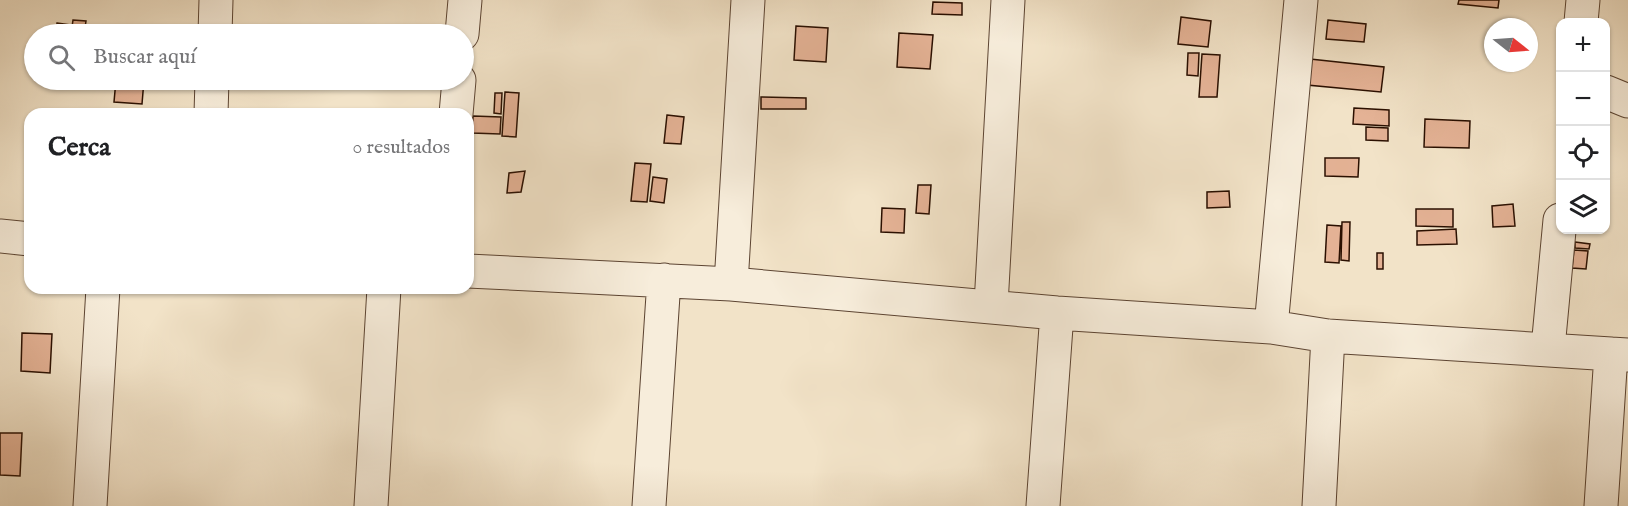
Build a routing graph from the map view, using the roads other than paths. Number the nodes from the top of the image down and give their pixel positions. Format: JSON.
{"nodes":[{"id":1,"x":216,"y":0,"type":"edge"},
{"id":2,"x":465,"y":0,"type":"edge"},
{"id":3,"x":748,"y":0,"type":"edge"},
{"id":4,"x":1008,"y":0,"type":"edge"},
{"id":5,"x":1301,"y":0,"type":"edge"},
{"id":6,"x":1583,"y":0,"type":"edge"},
{"id":7,"x":1581,"y":18,"type":"edge"},
{"id":8,"x":215,"y":24,"type":"edge"},
{"id":9,"x":463,"y":24,"type":"edge"},
{"id":10,"x":212,"y":90,"type":"edge"},
{"id":11,"x":458,"y":90,"type":"edge"},
{"id":12,"x":1610,"y":94,"type":"edge"},
{"id":13,"x":1628,"y":101,"type":"edge"},
{"id":14,"x":1628,"y":107,"type":"edge"},
{"id":15,"x":211,"y":108,"type":"edge"},
{"id":16,"x":457,"y":108,"type":"edge"},
{"id":17,"x":1610,"y":111,"type":"edge"},
{"id":18,"x":1559,"y":234,"type":"edge"},
{"id":19,"x":0,"y":236,"type":"edge"},
{"id":20,"x":24,"y":238,"type":"edge"},
{"id":21,"x":474,"y":271,"type":"edge"},
{"id":22,"x":664,"y":280,"type":"junction"},
{"id":23,"x":731,"y":284,"type":"junction"},
{"id":24,"x":103,"y":294,"type":"edge"},
{"id":25,"x":384,"y":294,"type":"edge"},
{"id":26,"x":991,"y":305,"type":"junction"},
{"id":27,"x":1057,"y":313,"type":"junction"},
{"id":28,"x":1271,"y":327,"type":"junction"},
{"id":29,"x":1328,"y":336,"type":"junction"},
{"id":30,"x":1548,"y":348,"type":"junction"},
{"id":31,"x":1620,"y":354,"type":"edge"},
{"id":32,"x":90,"y":506,"type":"edge"},
{"id":33,"x":371,"y":506,"type":"edge"},
{"id":34,"x":649,"y":506,"type":"edge"},
{"id":35,"x":1043,"y":506,"type":"edge"},
{"id":36,"x":1319,"y":506,"type":"edge"},
{"id":37,"x":1601,"y":506,"type":"edge"}],
"edges":[{"from":1,"to":8,"type":"street"},
{"from":2,"to":9,"type":"street"},
{"from":3,"to":23,"type":"street"},
{"from":4,"to":26,"type":"street"},
{"from":5,"to":28,"type":"street"},
{"from":6,"to":7,"type":"street"},
{"from":10,"to":15,"type":"street"},
{"from":11,"to":16,"type":"street"},
{"from":12,"to":13,"type":"street"},
{"from":14,"to":17,"type":"street"},
{"from":18,"to":30,"type":"street"},
{"from":19,"to":20,"type":"street"},
{"from":21,"to":22,"type":"street"},
{"from":22,"to":23,"type":"street"},
{"from":22,"to":34,"type":"street"},
{"from":23,"to":26,"type":"street"},
{"from":24,"to":32,"type":"street"},
{"from":25,"to":33,"type":"street"},
{"from":26,"to":27,"type":"street"},
{"from":27,"to":28,"type":"street"},
{"from":27,"to":35,"type":"street"},
{"from":28,"to":29,"type":"street"},
{"from":29,"to":30,"type":"street"},
{"from":29,"to":36,"type":"street"},
{"from":30,"to":31,"type":"street"},
{"from":31,"to":37,"type":"street"}]}
